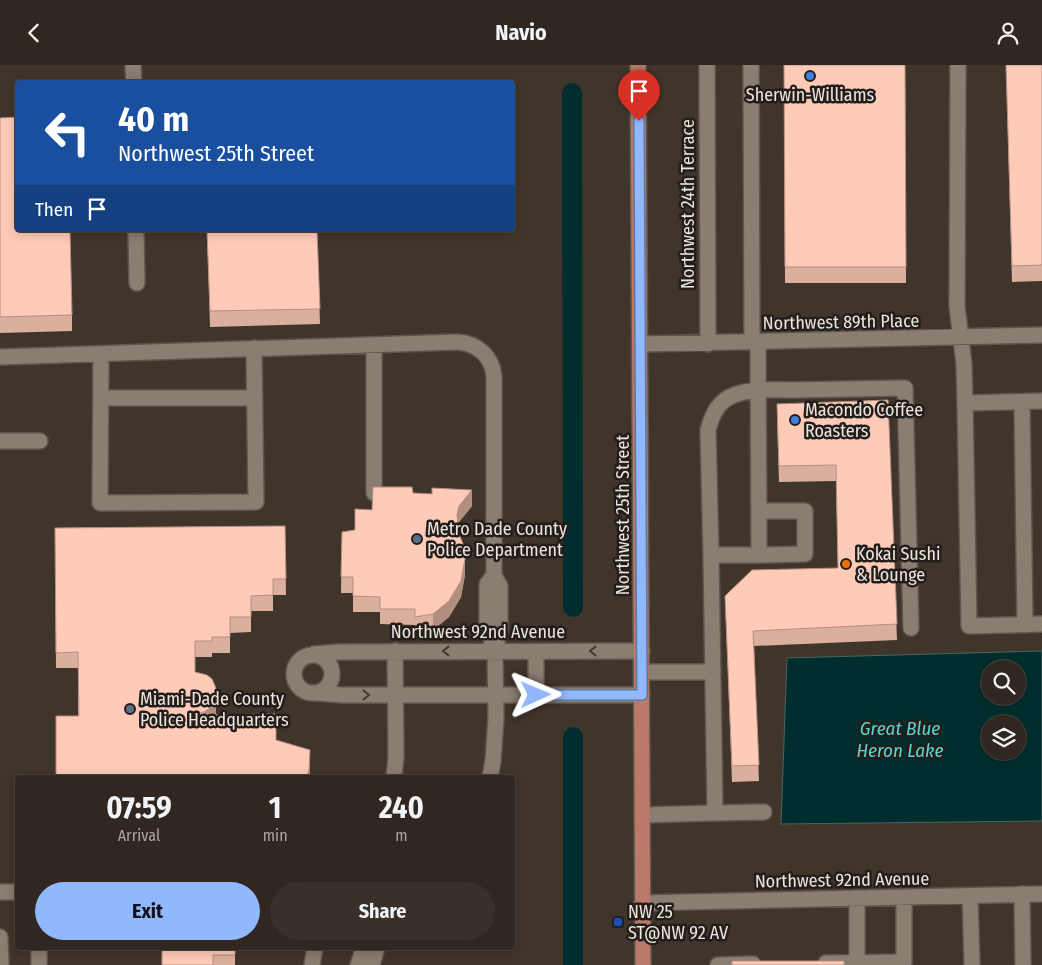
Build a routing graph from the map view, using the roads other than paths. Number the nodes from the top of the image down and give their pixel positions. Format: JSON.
{"nodes":[{"id":1,"x":133,"y":65,"type":"edge"},
{"id":2,"x":638,"y":65,"type":"edge"},
{"id":3,"x":707,"y":65,"type":"edge"},
{"id":4,"x":751,"y":65,"type":"edge"},
{"id":5,"x":958,"y":65,"type":"edge"},
{"id":6,"x":134,"y":80,"type":"edge"},
{"id":7,"x":136,"y":232,"type":"edge"},
{"id":8,"x":137,"y":283,"type":"dead end"},
{"id":9,"x":1042,"y":335,"type":"edge"},
{"id":10,"x":960,"y":338,"type":"junction"},
{"id":11,"x":755,"y":342,"type":"junction"},
{"id":12,"x":708,"y":343,"type":"junction"},
{"id":13,"x":641,"y":344,"type":"junction"},
{"id":14,"x":374,"y":345,"type":"junction"},
{"id":15,"x":254,"y":348,"type":"junction"},
{"id":16,"x":101,"y":354,"type":"junction"},
{"id":17,"x":0,"y":357,"type":"edge"},
{"id":18,"x":758,"y":391,"type":"junction"},
{"id":19,"x":101,"y":398,"type":"junction"},
{"id":20,"x":254,"y":398,"type":"junction"},
{"id":21,"x":1042,"y":401,"type":"edge"},
{"id":22,"x":1022,"y":402,"type":"junction"},
{"id":23,"x":965,"y":403,"type":"junction"},
{"id":24,"x":0,"y":441,"type":"edge"},
{"id":25,"x":40,"y":441,"type":"dead end"},
{"id":26,"x":374,"y":493,"type":"edge"},
{"id":27,"x":759,"y":511,"type":"junction"},
{"id":28,"x":711,"y":555,"type":"junction"},
{"id":29,"x":759,"y":555,"type":"junction"},
{"id":30,"x":1042,"y":624,"type":"edge"},
{"id":31,"x":1025,"y":625,"type":"junction"},
{"id":32,"x":911,"y":627,"type":"dead end"},
{"id":33,"x":395,"y":651,"type":"junction"},
{"id":34,"x":536,"y":651,"type":"junction"},
{"id":35,"x":642,"y":651,"type":"junction"},
{"id":36,"x":495,"y":652,"type":"junction"},
{"id":37,"x":314,"y":654,"type":"junction"},
{"id":38,"x":642,"y":672,"type":"junction"},
{"id":39,"x":713,"y":672,"type":"junction"},
{"id":40,"x":317,"y":693,"type":"junction"},
{"id":41,"x":395,"y":695,"type":"junction"},
{"id":42,"x":495,"y":695,"type":"junction"},
{"id":43,"x":536,"y":695,"type":"junction"},
{"id":44,"x":642,"y":695,"type":"junction"},
{"id":45,"x":394,"y":775,"type":"edge"},
{"id":46,"x":490,"y":775,"type":"edge"},
{"id":47,"x":764,"y":812,"type":"dead end"},
{"id":48,"x":715,"y":813,"type":"junction"},
{"id":49,"x":642,"y":815,"type":"junction"},
{"id":50,"x":15,"y":892,"type":"edge"},
{"id":51,"x":0,"y":893,"type":"edge"},
{"id":52,"x":1022,"y":894,"type":"junction"},
{"id":53,"x":1042,"y":894,"type":"edge"},
{"id":54,"x":970,"y":896,"type":"junction"},
{"id":55,"x":904,"y":898,"type":"junction"},
{"id":56,"x":857,"y":899,"type":"junction"},
{"id":57,"x":642,"y":903,"type":"junction"},
{"id":58,"x":0,"y":937,"type":"edge"},
{"id":59,"x":39,"y":950,"type":"edge"},
{"id":60,"x":314,"y":950,"type":"edge"},
{"id":61,"x":363,"y":950,"type":"edge"},
{"id":62,"x":376,"y":950,"type":"edge"},
{"id":63,"x":808,"y":963,"type":"edge"},
{"id":64,"x":857,"y":963,"type":"junction"},
{"id":65,"x":768,"y":964,"type":"edge"},
{"id":66,"x":1,"y":965,"type":"edge"},
{"id":67,"x":39,"y":965,"type":"edge"},
{"id":68,"x":312,"y":965,"type":"edge"},
{"id":69,"x":358,"y":965,"type":"edge"},
{"id":70,"x":372,"y":965,"type":"edge"},
{"id":71,"x":644,"y":965,"type":"edge"},
{"id":72,"x":718,"y":965,"type":"edge"},
{"id":73,"x":972,"y":965,"type":"edge"},
{"id":74,"x":1023,"y":965,"type":"edge"}],
"edges":[{"from":1,"to":6,"type":"street"},
{"from":2,"to":13,"type":"main road","name":"Northwest 25th Street"},
{"from":3,"to":12,"type":"street","name":"Northwest 24th Terrace"},
{"from":4,"to":11,"type":"street"},
{"from":5,"to":10,"type":"street"},
{"from":7,"to":8,"type":"street"},
{"from":9,"to":10,"type":"street","name":"Northwest 89th Place"},
{"from":10,"to":11,"type":"street","name":"Northwest 89th Place"},
{"from":10,"to":23,"type":"street"},
{"from":11,"to":12,"type":"street","name":"Northwest 89th Place"},
{"from":11,"to":18,"type":"street"},
{"from":12,"to":13,"type":"street","name":"Northwest 89th Place"},
{"from":13,"to":35,"type":"main road","name":"Northwest 25th Street"},
{"from":14,"to":15,"type":"street"},
{"from":14,"to":26,"type":"street"},
{"from":14,"to":36,"type":"street"},
{"from":15,"to":16,"type":"street"},
{"from":15,"to":20,"type":"street"},
{"from":16,"to":17,"type":"street"},
{"from":16,"to":19,"type":"street"},
{"from":18,"to":27,"type":"street"},
{"from":18,"to":28,"type":"street"},
{"from":18,"to":32,"type":"street"},
{"from":19,"to":20,"type":"street"},
{"from":19,"to":20,"type":"street"},
{"from":21,"to":22,"type":"street"},
{"from":22,"to":23,"type":"street"},
{"from":22,"to":31,"type":"street"},
{"from":23,"to":31,"type":"street"},
{"from":24,"to":25,"type":"street"},
{"from":27,"to":29,"type":"street"},
{"from":27,"to":29,"type":"street"},
{"from":28,"to":29,"type":"street"},
{"from":28,"to":39,"type":"street"},
{"from":30,"to":31,"type":"street"},
{"from":36,"to":33,"type":"street","name":"Northwest 92nd Avenue","one_way":true},
{"from":33,"to":37,"type":"street","name":"Northwest 92nd Avenue"},
{"from":33,"to":41,"type":"street"},
{"from":35,"to":34,"type":"street","name":"Northwest 92nd Avenue","one_way":true},
{"from":34,"to":36,"type":"street","name":"Northwest 92nd Avenue"},
{"from":34,"to":43,"type":"street"},
{"from":35,"to":38,"type":"main road","name":"Northwest 25th Street"},
{"from":36,"to":42,"type":"street"},
{"from":37,"to":40,"type":"street"},
{"from":37,"to":40,"type":"street"},
{"from":38,"to":39,"type":"street"},
{"from":38,"to":44,"type":"main road","name":"Northwest 25th Street"},
{"from":39,"to":48,"type":"street"},
{"from":40,"to":41,"type":"street","one_way":true},
{"from":41,"to":42,"type":"street"},
{"from":41,"to":45,"type":"street"},
{"from":42,"to":43,"type":"street"},
{"from":42,"to":46,"type":"street"},
{"from":43,"to":44,"type":"street"},
{"from":44,"to":49,"type":"main road","name":"Northwest 25th Street"},
{"from":47,"to":48,"type":"street"},
{"from":48,"to":49,"type":"street"},
{"from":49,"to":57,"type":"main road","name":"Northwest 25th Street"},
{"from":50,"to":51,"type":"street"},
{"from":52,"to":53,"type":"street","name":"Northwest 92nd Avenue"},
{"from":52,"to":54,"type":"street","name":"Northwest 92nd Avenue"},
{"from":52,"to":74,"type":"street"},
{"from":54,"to":55,"type":"street","name":"Northwest 92nd Avenue"},
{"from":54,"to":73,"type":"street"},
{"from":55,"to":56,"type":"street","name":"Northwest 92nd Avenue"},
{"from":55,"to":64,"type":"street"},
{"from":56,"to":57,"type":"street","name":"Northwest 92nd Avenue"},
{"from":56,"to":64,"type":"street"},
{"from":57,"to":71,"type":"main road","name":"Northwest 25th Street"},
{"from":58,"to":66,"type":"street"},
{"from":59,"to":67,"type":"street"},
{"from":60,"to":68,"type":"street"},
{"from":61,"to":69,"type":"street"},
{"from":62,"to":70,"type":"street"},
{"from":63,"to":64,"type":"street"},
{"from":65,"to":72,"type":"street"}]}
